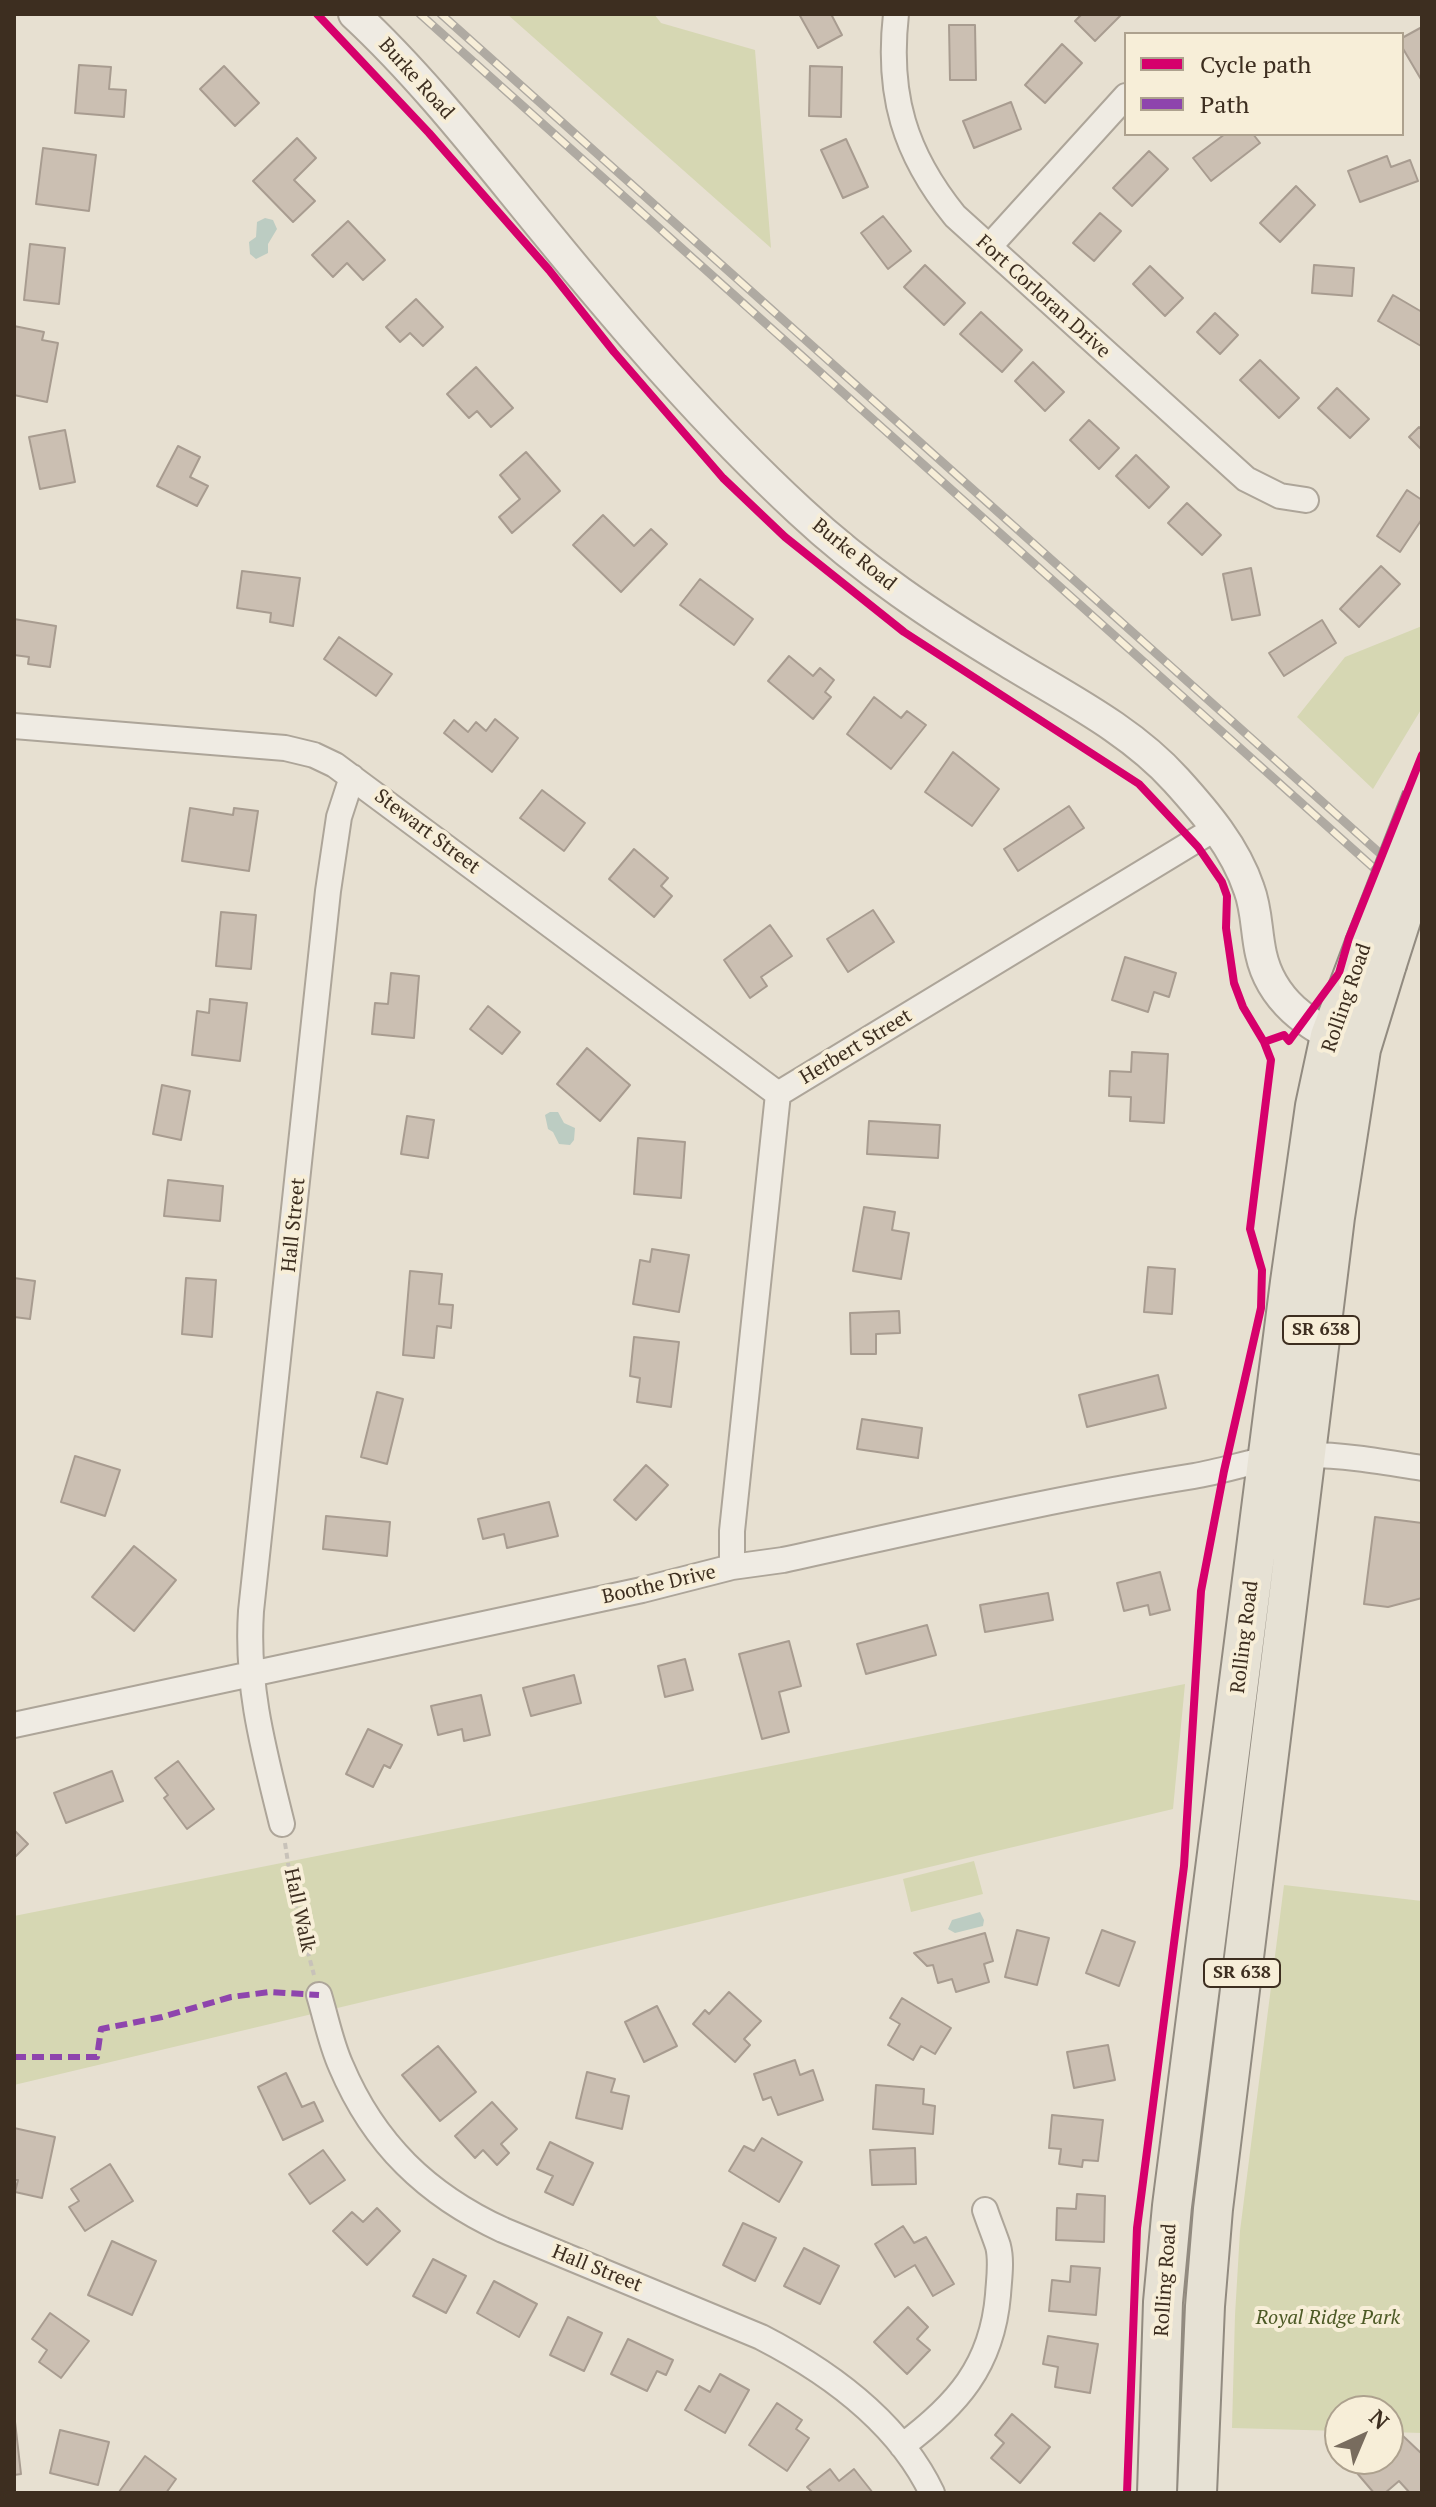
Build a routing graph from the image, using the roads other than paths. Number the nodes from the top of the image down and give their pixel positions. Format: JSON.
{"nodes":[{"id":1,"x":354,"y":14,"type":"edge"},
{"id":2,"x":896,"y":14,"type":"edge"},
{"id":3,"x":1124,"y":98,"type":"edge"},
{"id":4,"x":989,"y":247,"type":"junction"},
{"id":5,"x":1306,"y":500,"type":"dead end"},
{"id":6,"x":14,"y":726,"type":"edge"},
{"id":7,"x":352,"y":777,"type":"junction"},
{"id":8,"x":1422,"y":798,"type":"edge"},
{"id":9,"x":1216,"y":828,"type":"junction"},
{"id":10,"x":1422,"y":870,"type":"edge"},
{"id":11,"x":1375,"y":955,"type":"junction"},
{"id":12,"x":1346,"y":1043,"type":"junction"},
{"id":13,"x":778,"y":1094,"type":"junction"},
{"id":14,"x":1305,"y":1455,"type":"junction"},
{"id":15,"x":1268,"y":1460,"type":"junction"},
{"id":16,"x":1422,"y":1468,"type":"edge"},
{"id":17,"x":732,"y":1567,"type":"junction"},
{"id":18,"x":252,"y":1674,"type":"junction"},
{"id":19,"x":14,"y":1725,"type":"edge"},
{"id":20,"x":282,"y":1824,"type":"road end"},
{"id":21,"x":319,"y":1995,"type":"road end"},
{"id":22,"x":985,"y":2210,"type":"dead end"},
{"id":23,"x":902,"y":2446,"type":"junction"},
{"id":24,"x":932,"y":2493,"type":"edge"},
{"id":25,"x":1157,"y":2493,"type":"edge"},
{"id":26,"x":1197,"y":2493,"type":"edge"}],
"edges":[{"from":1,"to":9,"type":"street","name":"Burke Road"},
{"from":2,"to":4,"type":"street","name":"Fort Corloran Drive"},
{"from":3,"to":4,"type":"street"},
{"from":4,"to":5,"type":"street","name":"Fort Corloran Drive"},
{"from":6,"to":7,"type":"street","name":"Stewart Street"},
{"from":7,"to":13,"type":"street","name":"Stewart Street"},
{"from":7,"to":18,"type":"street","name":"Hall Street"},
{"from":8,"to":11,"type":"main road","name":"Rolling Road","number":"SR 638","bridge":true},
{"from":9,"to":12,"type":"street","name":"Burke Road"},
{"from":9,"to":13,"type":"street","name":"Herbert Street"},
{"from":10,"to":11,"type":"main road","name":"Rolling Road","number":"SR 638","bridge":true},
{"from":11,"to":12,"type":"main road","name":"Rolling Road","number":"SR 638"},
{"from":12,"to":14,"type":"main road","name":"Rolling Road","number":"SR 638"},
{"from":12,"to":15,"type":"main road","name":"Rolling Road","number":"SR 638"},
{"from":13,"to":17,"type":"street","name":"Herbert Street"},
{"from":14,"to":15,"type":"street","name":"Boothe Drive"},
{"from":14,"to":16,"type":"street","name":"Boothe Drive"},
{"from":14,"to":26,"type":"main road","name":"Rolling Road","number":"SR 638"},
{"from":15,"to":17,"type":"street","name":"Boothe Drive"},
{"from":15,"to":25,"type":"main road","name":"Rolling Road","number":"SR 638"},
{"from":17,"to":18,"type":"street","name":"Boothe Drive"},
{"from":18,"to":19,"type":"street","name":"Boothe Drive"},
{"from":18,"to":20,"type":"street","name":"Hall Street"},
{"from":21,"to":23,"type":"street","name":"Hall Street"},
{"from":22,"to":23,"type":"street"},
{"from":23,"to":24,"type":"street","name":"Hall Street"}]}
